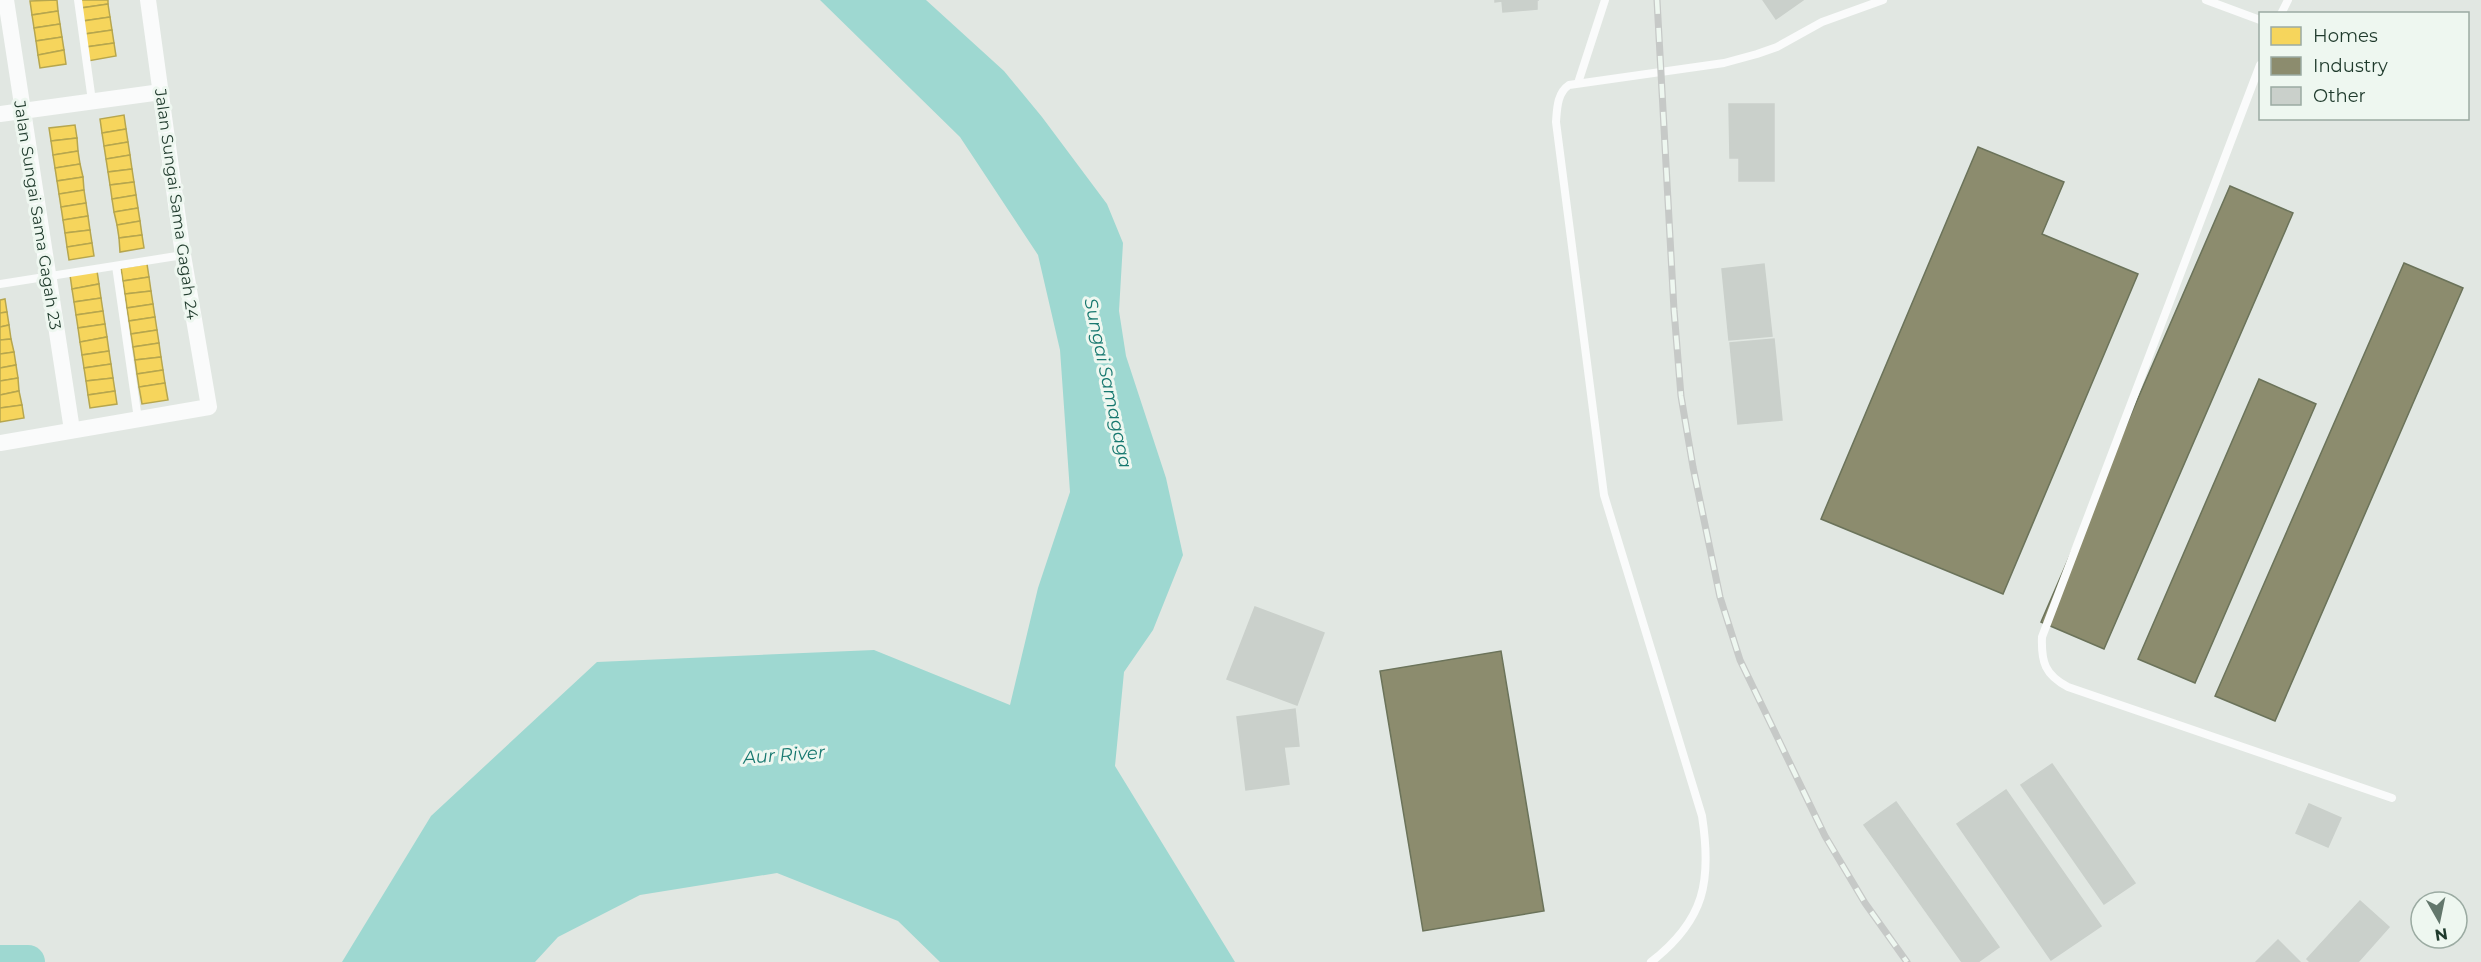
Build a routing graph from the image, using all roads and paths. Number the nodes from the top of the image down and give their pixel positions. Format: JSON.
{"nodes":[{"id":1,"x":6,"y":0,"type":"edge"},
{"id":2,"x":78,"y":0,"type":"edge"},
{"id":3,"x":148,"y":0,"type":"edge"},
{"id":4,"x":1605,"y":0,"type":"edge"},
{"id":5,"x":1882,"y":0,"type":"edge"},
{"id":6,"x":2206,"y":0,"type":"edge"},
{"id":7,"x":2259,"y":20,"type":"edge"},
{"id":8,"x":2259,"y":67,"type":"edge"},
{"id":9,"x":1578,"y":83,"type":"junction"},
{"id":10,"x":161,"y":92,"type":"junction"},
{"id":11,"x":92,"y":101,"type":"junction"},
{"id":12,"x":22,"y":111,"type":"junction"},
{"id":13,"x":0,"y":114,"type":"edge"},
{"id":14,"x":183,"y":255,"type":"junction"},
{"id":15,"x":116,"y":266,"type":"junction"},
{"id":16,"x":47,"y":276,"type":"junction"},
{"id":17,"x":0,"y":284,"type":"edge"},
{"id":18,"x":138,"y":419,"type":"junction"},
{"id":19,"x":72,"y":430,"type":"junction"},
{"id":20,"x":0,"y":443,"type":"edge"},
{"id":21,"x":2392,"y":798,"type":"dead end"},
{"id":22,"x":1650,"y":962,"type":"edge"}],
"edges":[{"from":1,"to":12,"type":"street","name":"Jalan Sungai Sama Gagah 23"},
{"from":2,"to":11,"type":"lane"},
{"from":3,"to":10,"type":"street","name":"Jalan Sungai Sama Gagah 24"},
{"from":4,"to":9,"type":"lane"},
{"from":5,"to":9,"type":"lane"},
{"from":6,"to":7,"type":"lane"},
{"from":8,"to":21,"type":"lane"},
{"from":9,"to":22,"type":"lane"},
{"from":10,"to":11,"type":"street"},
{"from":10,"to":14,"type":"street","name":"Jalan Sungai Sama Gagah 24"},
{"from":11,"to":12,"type":"street"},
{"from":12,"to":13,"type":"street"},
{"from":12,"to":16,"type":"street","name":"Jalan Sungai Sama Gagah 23"},
{"from":14,"to":15,"type":"lane"},
{"from":14,"to":18,"type":"street","name":"Jalan Sungai Sama Gagah 24"},
{"from":15,"to":16,"type":"lane"},
{"from":15,"to":18,"type":"lane"},
{"from":16,"to":17,"type":"lane"},
{"from":16,"to":19,"type":"street","name":"Jalan Sungai Sama Gagah 23"},
{"from":18,"to":19,"type":"street"},
{"from":19,"to":20,"type":"street"}]}
